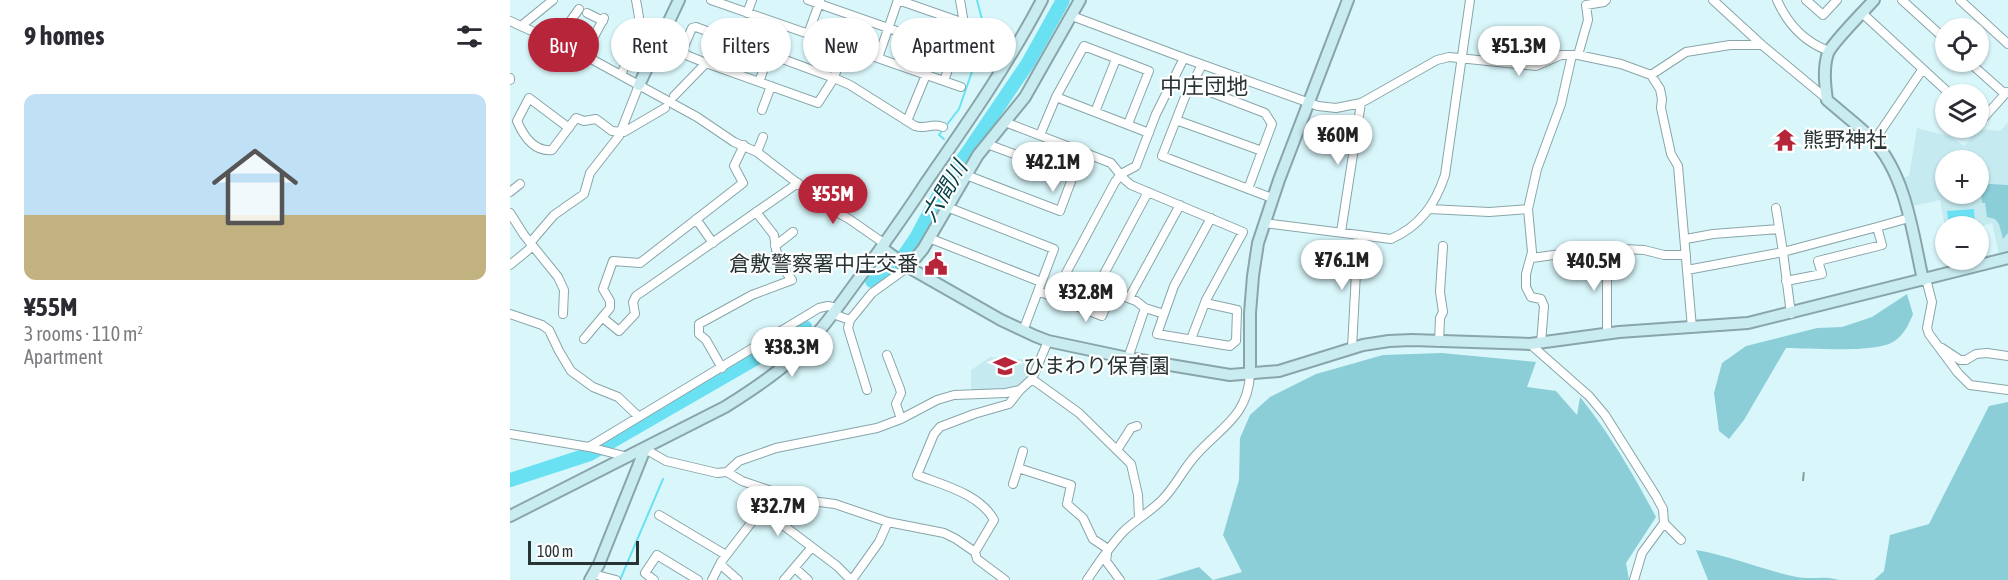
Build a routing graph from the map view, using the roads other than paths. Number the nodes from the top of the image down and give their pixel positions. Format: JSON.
{"nodes":[{"id":1,"x":553,"y":0,"type":"edge"},
{"id":2,"x":636,"y":0,"type":"edge"},
{"id":3,"x":679,"y":0,"type":"edge"},
{"id":4,"x":711,"y":0,"type":"edge"},
{"id":5,"x":752,"y":0,"type":"edge"},
{"id":6,"x":808,"y":0,"type":"edge"},
{"id":7,"x":898,"y":0,"type":"edge"},
{"id":8,"x":960,"y":0,"type":"edge"},
{"id":9,"x":1042,"y":0,"type":"edge"},
{"id":10,"x":1348,"y":0,"type":"edge"},
{"id":11,"x":1470,"y":0,"type":"edge"},
{"id":12,"x":1606,"y":0,"type":"edge"},
{"id":13,"x":1713,"y":0,"type":"edge"},
{"id":14,"x":1778,"y":0,"type":"edge"},
{"id":15,"x":1806,"y":0,"type":"edge"},
{"id":16,"x":1837,"y":0,"type":"edge"},
{"id":17,"x":1874,"y":0,"type":"edge"},
{"id":18,"x":1902,"y":0,"type":"edge"},
{"id":19,"x":1960,"y":0,"type":"edge"},
{"id":20,"x":1075,"y":1,"type":"edge"},
{"id":21,"x":820,"y":2,"type":"edge"},
{"id":22,"x":747,"y":13,"type":"junction"},
{"id":23,"x":1862,"y":13,"type":"junction"},
{"id":24,"x":1072,"y":16,"type":"junction"},
{"id":25,"x":576,"y":18,"type":"edge"},
{"id":26,"x":762,"y":18,"type":"edge"},
{"id":27,"x":814,"y":18,"type":"edge"},
{"id":28,"x":950,"y":18,"type":"edge"},
{"id":29,"x":963,"y":18,"type":"edge"},
{"id":30,"x":510,"y":21,"type":"edge"},
{"id":31,"x":521,"y":26,"type":"junction"},
{"id":32,"x":889,"y":28,"type":"junction"},
{"id":33,"x":599,"y":29,"type":"edge"},
{"id":34,"x":701,"y":29,"type":"edge"},
{"id":35,"x":528,"y":30,"type":"edge"},
{"id":36,"x":1935,"y":30,"type":"edge"},
{"id":37,"x":2008,"y":44,"type":"edge"},
{"id":38,"x":1762,"y":45,"type":"junction"},
{"id":39,"x":1829,"y":51,"type":"junction"},
{"id":40,"x":879,"y":55,"type":"edge"},
{"id":41,"x":1575,"y":55,"type":"junction"},
{"id":42,"x":879,"y":58,"type":"edge"},
{"id":43,"x":1184,"y":58,"type":"junction"},
{"id":44,"x":1460,"y":58,"type":"junction"},
{"id":45,"x":1116,"y":59,"type":"junction"},
{"id":46,"x":701,"y":61,"type":"edge"},
{"id":47,"x":791,"y":62,"type":"edge"},
{"id":48,"x":599,"y":63,"type":"edge"},
{"id":49,"x":1202,"y":65,"type":"junction"},
{"id":50,"x":701,"y":68,"type":"edge"},
{"id":51,"x":1922,"y":70,"type":"junction"},
{"id":52,"x":731,"y":72,"type":"edge"},
{"id":53,"x":763,"y":72,"type":"edge"},
{"id":54,"x":836,"y":72,"type":"edge"},
{"id":55,"x":947,"y":72,"type":"edge"},
{"id":56,"x":1981,"y":72,"type":"edge"},
{"id":57,"x":621,"y":75,"type":"junction"},
{"id":58,"x":926,"y":75,"type":"junction"},
{"id":59,"x":1651,"y":75,"type":"junction"},
{"id":60,"x":834,"y":78,"type":"junction"},
{"id":61,"x":944,"y":81,"type":"junction"},
{"id":62,"x":759,"y":82,"type":"junction"},
{"id":63,"x":1938,"y":84,"type":"edge"},
{"id":64,"x":639,"y":85,"type":"junction"},
{"id":65,"x":1192,"y":85,"type":"junction"},
{"id":66,"x":771,"y":86,"type":"junction"},
{"id":67,"x":961,"y":87,"type":"dead end"},
{"id":68,"x":2006,"y":93,"type":"edge"},
{"id":69,"x":674,"y":96,"type":"dead end"},
{"id":70,"x":1056,"y":98,"type":"junction"},
{"id":71,"x":1827,"y":100,"type":"junction"},
{"id":72,"x":1309,"y":103,"type":"junction"},
{"id":73,"x":1361,"y":103,"type":"junction"},
{"id":74,"x":665,"y":108,"type":"dead end"},
{"id":75,"x":762,"y":111,"type":"dead end"},
{"id":76,"x":1095,"y":112,"type":"junction"},
{"id":77,"x":1989,"y":112,"type":"edge"},
{"id":78,"x":1176,"y":120,"type":"junction"},
{"id":79,"x":907,"y":122,"type":"junction"},
{"id":80,"x":1005,"y":122,"type":"junction"},
{"id":81,"x":1128,"y":124,"type":"junction"},
{"id":82,"x":943,"y":127,"type":"dead end"},
{"id":83,"x":569,"y":128,"type":"junction"},
{"id":84,"x":620,"y":132,"type":"junction"},
{"id":85,"x":1149,"y":133,"type":"junction"},
{"id":86,"x":1040,"y":135,"type":"junction"},
{"id":87,"x":763,"y":137,"type":"dead end"},
{"id":88,"x":1874,"y":141,"type":"junction"},
{"id":89,"x":987,"y":144,"type":"junction"},
{"id":90,"x":744,"y":146,"type":"junction"},
{"id":91,"x":1262,"y":151,"type":"junction"},
{"id":92,"x":757,"y":152,"type":"junction"},
{"id":93,"x":1082,"y":152,"type":"junction"},
{"id":94,"x":1121,"y":174,"type":"junction"},
{"id":95,"x":966,"y":175,"type":"junction"},
{"id":96,"x":1074,"y":176,"type":"junction"},
{"id":97,"x":520,"y":183,"type":"dead end"},
{"id":98,"x":798,"y":183,"type":"junction"},
{"id":99,"x":1248,"y":189,"type":"junction"},
{"id":100,"x":510,"y":192,"type":"edge"},
{"id":101,"x":1148,"y":192,"type":"junction"},
{"id":102,"x":1272,"y":198,"type":"junction"},
{"id":103,"x":1180,"y":205,"type":"junction"},
{"id":104,"x":947,"y":207,"type":"junction"},
{"id":105,"x":1776,"y":208,"type":"dead end"},
{"id":106,"x":1430,"y":209,"type":"junction"},
{"id":107,"x":1528,"y":209,"type":"junction"},
{"id":108,"x":756,"y":212,"type":"junction"},
{"id":109,"x":510,"y":213,"type":"edge"},
{"id":110,"x":1211,"y":218,"type":"junction"},
{"id":111,"x":1909,"y":218,"type":"junction"},
{"id":112,"x":696,"y":219,"type":"junction"},
{"id":113,"x":1264,"y":223,"type":"junction"},
{"id":114,"x":1877,"y":227,"type":"junction"},
{"id":115,"x":1779,"y":229,"type":"junction"},
{"id":116,"x":793,"y":232,"type":"dead end"},
{"id":117,"x":1341,"y":232,"type":"junction"},
{"id":118,"x":1358,"y":235,"type":"junction"},
{"id":119,"x":929,"y":238,"type":"junction"},
{"id":120,"x":1686,"y":239,"type":"junction"},
{"id":121,"x":713,"y":243,"type":"junction"},
{"id":122,"x":532,"y":244,"type":"junction"},
{"id":123,"x":776,"y":246,"type":"junction"},
{"id":124,"x":883,"y":246,"type":"junction"},
{"id":125,"x":1443,"y":246,"type":"dead end"},
{"id":126,"x":1604,"y":248,"type":"junction"},
{"id":127,"x":1783,"y":252,"type":"junction"},
{"id":128,"x":1686,"y":255,"type":"junction"},
{"id":129,"x":1532,"y":258,"type":"junction"},
{"id":130,"x":2008,"y":258,"type":"edge"},
{"id":131,"x":510,"y":265,"type":"edge"},
{"id":132,"x":907,"y":266,"type":"junction"},
{"id":133,"x":1687,"y":270,"type":"junction"},
{"id":134,"x":1924,"y":280,"type":"junction"},
{"id":135,"x":1786,"y":281,"type":"junction"},
{"id":136,"x":1041,"y":282,"type":"junction"},
{"id":137,"x":1097,"y":287,"type":"junction"},
{"id":138,"x":1038,"y":291,"type":"junction"},
{"id":139,"x":1112,"y":292,"type":"junction"},
{"id":140,"x":1129,"y":298,"type":"junction"},
{"id":141,"x":1205,"y":303,"type":"junction"},
{"id":142,"x":1145,"y":308,"type":"junction"},
{"id":143,"x":835,"y":311,"type":"junction"},
{"id":144,"x":510,"y":314,"type":"edge"},
{"id":145,"x":563,"y":314,"type":"dead end"},
{"id":146,"x":1164,"y":314,"type":"junction"},
{"id":147,"x":1791,"y":314,"type":"junction"},
{"id":148,"x":603,"y":318,"type":"junction"},
{"id":149,"x":850,"y":320,"type":"junction"},
{"id":150,"x":1692,"y":328,"type":"junction"},
{"id":151,"x":1023,"y":331,"type":"junction"},
{"id":152,"x":1607,"y":334,"type":"junction"},
{"id":153,"x":584,"y":339,"type":"dead end"},
{"id":154,"x":1191,"y":339,"type":"junction"},
{"id":155,"x":1048,"y":341,"type":"junction"},
{"id":156,"x":1439,"y":342,"type":"junction"},
{"id":157,"x":1535,"y":344,"type":"junction"},
{"id":158,"x":1939,"y":346,"type":"junction"},
{"id":159,"x":1353,"y":348,"type":"junction"},
{"id":160,"x":887,"y":355,"type":"dead end"},
{"id":161,"x":2008,"y":356,"type":"edge"},
{"id":162,"x":1128,"y":358,"type":"junction"},
{"id":163,"x":723,"y":368,"type":"junction"},
{"id":164,"x":1250,"y":374,"type":"junction"},
{"id":165,"x":1032,"y":379,"type":"junction"},
{"id":166,"x":867,"y":390,"type":"dead end"},
{"id":167,"x":1020,"y":390,"type":"junction"},
{"id":168,"x":2008,"y":390,"type":"edge"},
{"id":169,"x":639,"y":417,"type":"junction"},
{"id":170,"x":901,"y":419,"type":"junction"},
{"id":171,"x":1137,"y":426,"type":"dead end"},
{"id":172,"x":510,"y":434,"type":"edge"},
{"id":173,"x":591,"y":447,"type":"junction"},
{"id":174,"x":645,"y":449,"type":"junction"},
{"id":175,"x":1117,"y":450,"type":"junction"},
{"id":176,"x":1023,"y":451,"type":"dead end"},
{"id":177,"x":628,"y":457,"type":"junction"},
{"id":178,"x":1018,"y":468,"type":"junction"},
{"id":179,"x":727,"y":472,"type":"junction"},
{"id":180,"x":1012,"y":484,"type":"dead end"},
{"id":181,"x":757,"y":486,"type":"junction"},
{"id":182,"x":764,"y":506,"type":"junction"},
{"id":183,"x":659,"y":515,"type":"dead end"},
{"id":184,"x":510,"y":516,"type":"edge"},
{"id":185,"x":1139,"y":518,"type":"junction"},
{"id":186,"x":888,"y":522,"type":"junction"},
{"id":187,"x":1664,"y":524,"type":"junction"},
{"id":188,"x":1681,"y":540,"type":"dead end"},
{"id":189,"x":812,"y":547,"type":"junction"},
{"id":190,"x":1108,"y":549,"type":"junction"},
{"id":191,"x":975,"y":552,"type":"junction"},
{"id":192,"x":726,"y":555,"type":"junction"},
{"id":193,"x":720,"y":564,"type":"junction"},
{"id":194,"x":795,"y":568,"type":"junction"},
{"id":195,"x":591,"y":577,"type":"edge"},
{"id":196,"x":616,"y":580,"type":"edge"},
{"id":197,"x":654,"y":580,"type":"edge"},
{"id":198,"x":698,"y":580,"type":"edge"},
{"id":199,"x":712,"y":580,"type":"edge"},
{"id":200,"x":738,"y":580,"type":"edge"},
{"id":201,"x":784,"y":580,"type":"edge"},
{"id":202,"x":808,"y":580,"type":"edge"},
{"id":203,"x":851,"y":580,"type":"edge"},
{"id":204,"x":1005,"y":580,"type":"edge"},
{"id":205,"x":1087,"y":580,"type":"edge"},
{"id":206,"x":1119,"y":580,"type":"edge"},
{"id":207,"x":1634,"y":580,"type":"edge"}],
"edges":[{"from":1,"to":31,"type":"street"},
{"from":2,"to":57,"type":"street"},
{"from":3,"to":64,"type":"street"},
{"from":4,"to":22,"type":"street"},
{"from":5,"to":22,"type":"street"},
{"from":6,"to":21,"type":"street"},
{"from":7,"to":28,"type":"street"},
{"from":7,"to":32,"type":"street"},
{"from":8,"to":29,"type":"street"},
{"from":9,"to":124,"type":"street"},
{"from":10,"to":72,"type":"street"},
{"from":11,"to":44,"type":"street"},
{"from":12,"to":41,"type":"street"},
{"from":13,"to":38,"type":"street"},
{"from":14,"to":39,"type":"street"},
{"from":15,"to":16,"type":"street"},
{"from":17,"to":23,"type":"street"},
{"from":18,"to":36,"type":"street"},
{"from":19,"to":37,"type":"street"},
{"from":20,"to":24,"type":"street"},
{"from":21,"to":27,"type":"street"},
{"from":21,"to":32,"type":"street"},
{"from":22,"to":26,"type":"street"},
{"from":23,"to":39,"type":"street"},
{"from":23,"to":51,"type":"street"},
{"from":24,"to":43,"type":"street"},
{"from":24,"to":80,"type":"street"},
{"from":25,"to":33,"type":"street"},
{"from":30,"to":31,"type":"street"},
{"from":31,"to":35,"type":"street"},
{"from":32,"to":40,"type":"street"},
{"from":34,"to":46,"type":"street"},
{"from":38,"to":59,"type":"street"},
{"from":38,"to":71,"type":"street"},
{"from":39,"to":71,"type":"street"},
{"from":41,"to":44,"type":"street"},
{"from":41,"to":59,"type":"street"},
{"from":41,"to":107,"type":"street"},
{"from":42,"to":58,"type":"street"},
{"from":43,"to":49,"type":"street"},
{"from":43,"to":85,"type":"street"},
{"from":44,"to":73,"type":"street"},
{"from":44,"to":106,"type":"street"},
{"from":45,"to":70,"type":"street"},
{"from":45,"to":76,"type":"street"},
{"from":45,"to":81,"type":"street"},
{"from":47,"to":60,"type":"street"},
{"from":48,"to":57,"type":"street"},
{"from":49,"to":65,"type":"street"},
{"from":49,"to":72,"type":"street"},
{"from":50,"to":69,"type":"street"},
{"from":51,"to":63,"type":"street"},
{"from":51,"to":88,"type":"street"},
{"from":52,"to":62,"type":"street"},
{"from":53,"to":62,"type":"street"},
{"from":54,"to":60,"type":"street"},
{"from":55,"to":61,"type":"street"},
{"from":56,"to":68,"type":"street"},
{"from":57,"to":64,"type":"street"},
{"from":58,"to":61,"type":"street"},
{"from":58,"to":79,"type":"street"},
{"from":59,"to":120,"type":"street"},
{"from":60,"to":66,"type":"street"},
{"from":60,"to":79,"type":"street"},
{"from":61,"to":67,"type":"street"},
{"from":62,"to":66,"type":"street"},
{"from":64,"to":84,"type":"street"},
{"from":64,"to":90,"type":"street"},
{"from":65,"to":78,"type":"street"},
{"from":65,"to":91,"type":"street"},
{"from":66,"to":75,"type":"street"},
{"from":68,"to":77,"type":"street"},
{"from":70,"to":76,"type":"street"},
{"from":70,"to":86,"type":"street"},
{"from":71,"to":88,"type":"street"},
{"from":72,"to":73,"type":"street"},
{"from":72,"to":102,"type":"street"},
{"from":73,"to":117,"type":"street"},
{"from":74,"to":84,"type":"street"},
{"from":76,"to":81,"type":"street"},
{"from":78,"to":91,"type":"street"},
{"from":78,"to":99,"type":"street"},
{"from":79,"to":82,"type":"street"},
{"from":80,"to":86,"type":"street"},
{"from":80,"to":89,"type":"street"},
{"from":81,"to":85,"type":"street"},
{"from":83,"to":83,"type":"street"},
{"from":83,"to":84,"type":"street"},
{"from":84,"to":122,"type":"street"},
{"from":85,"to":94,"type":"street"},
{"from":86,"to":93,"type":"street"},
{"from":87,"to":92,"type":"street"},
{"from":88,"to":111,"type":"street"},
{"from":89,"to":95,"type":"street"},
{"from":89,"to":96,"type":"street"},
{"from":90,"to":92,"type":"street"},
{"from":90,"to":112,"type":"street"},
{"from":91,"to":99,"type":"street"},
{"from":92,"to":98,"type":"street"},
{"from":93,"to":94,"type":"street"},
{"from":93,"to":96,"type":"street"},
{"from":94,"to":101,"type":"street"},
{"from":94,"to":137,"type":"street"},
{"from":95,"to":96,"type":"street"},
{"from":95,"to":104,"type":"street"},
{"from":97,"to":100,"type":"street"},
{"from":98,"to":108,"type":"street"},
{"from":98,"to":124,"type":"street"},
{"from":99,"to":102,"type":"street"},
{"from":101,"to":103,"type":"street"},
{"from":101,"to":137,"type":"street"},
{"from":102,"to":113,"type":"street"},
{"from":103,"to":110,"type":"street"},
{"from":103,"to":140,"type":"street"},
{"from":104,"to":119,"type":"street"},
{"from":104,"to":136,"type":"street"},
{"from":105,"to":115,"type":"street"},
{"from":106,"to":107,"type":"street"},
{"from":106,"to":118,"type":"street"},
{"from":107,"to":129,"type":"street"},
{"from":108,"to":121,"type":"street"},
{"from":108,"to":123,"type":"street"},
{"from":109,"to":122,"type":"street"},
{"from":110,"to":141,"type":"street"},
{"from":110,"to":146,"type":"street"},
{"from":111,"to":114,"type":"street"},
{"from":111,"to":134,"type":"street"},
{"from":112,"to":121,"type":"street"},
{"from":112,"to":148,"type":"street"},
{"from":113,"to":117,"type":"street"},
{"from":113,"to":164,"type":"street"},
{"from":114,"to":127,"type":"street"},
{"from":114,"to":135,"type":"street"},
{"from":115,"to":120,"type":"street"},
{"from":115,"to":127,"type":"street"},
{"from":116,"to":123,"type":"street"},
{"from":117,"to":118,"type":"street"},
{"from":118,"to":159,"type":"street"},
{"from":119,"to":132,"type":"street"},
{"from":119,"to":136,"type":"street"},
{"from":120,"to":128,"type":"street"},
{"from":121,"to":148,"type":"street"},
{"from":122,"to":131,"type":"street"},
{"from":122,"to":145,"type":"street"},
{"from":123,"to":163,"type":"street"},
{"from":124,"to":132,"type":"street"},
{"from":124,"to":143,"type":"street"},
{"from":125,"to":156,"type":"street"},
{"from":126,"to":128,"type":"street"},
{"from":126,"to":129,"type":"street"},
{"from":126,"to":152,"type":"street"},
{"from":127,"to":133,"type":"street"},
{"from":127,"to":135,"type":"street"},
{"from":128,"to":133,"type":"street"},
{"from":129,"to":157,"type":"street"},
{"from":130,"to":134,"type":"street"},
{"from":132,"to":149,"type":"street"},
{"from":132,"to":151,"type":"street"},
{"from":133,"to":150,"type":"street"},
{"from":134,"to":147,"type":"street"},
{"from":134,"to":158,"type":"street"},
{"from":135,"to":147,"type":"street"},
{"from":136,"to":138,"type":"street"},
{"from":137,"to":139,"type":"street"},
{"from":138,"to":139,"type":"street"},
{"from":138,"to":151,"type":"street"},
{"from":139,"to":140,"type":"street"},
{"from":140,"to":142,"type":"street"},
{"from":141,"to":154,"type":"street"},
{"from":141,"to":154,"type":"street"},
{"from":142,"to":146,"type":"street"},
{"from":142,"to":162,"type":"street"},
{"from":143,"to":149,"type":"street"},
{"from":143,"to":163,"type":"street"},
{"from":143,"to":174,"type":"street"},
{"from":144,"to":169,"type":"street"},
{"from":146,"to":154,"type":"street"},
{"from":147,"to":150,"type":"street"},
{"from":148,"to":153,"type":"street"},
{"from":149,"to":166,"type":"street"},
{"from":150,"to":152,"type":"street"},
{"from":151,"to":155,"type":"street"},
{"from":152,"to":157,"type":"street"},
{"from":155,"to":162,"type":"street"},
{"from":155,"to":165,"type":"street"},
{"from":156,"to":157,"type":"street"},
{"from":156,"to":159,"type":"street"},
{"from":157,"to":187,"type":"street"},
{"from":158,"to":161,"type":"street"},
{"from":158,"to":168,"type":"street"},
{"from":159,"to":164,"type":"street"},
{"from":160,"to":170,"type":"street"},
{"from":162,"to":164,"type":"street"},
{"from":163,"to":169,"type":"street"},
{"from":164,"to":185,"type":"street"},
{"from":165,"to":167,"type":"street"},
{"from":165,"to":175,"type":"street"},
{"from":167,"to":170,"type":"street"},
{"from":167,"to":191,"type":"street"},
{"from":169,"to":173,"type":"street"},
{"from":170,"to":179,"type":"street"},
{"from":171,"to":175,"type":"street"},
{"from":172,"to":173,"type":"street"},
{"from":173,"to":177,"type":"street"},
{"from":174,"to":177,"type":"street"},
{"from":174,"to":179,"type":"street"},
{"from":174,"to":195,"type":"street"},
{"from":175,"to":185,"type":"street"},
{"from":176,"to":178,"type":"street"},
{"from":177,"to":184,"type":"street"},
{"from":178,"to":180,"type":"street"},
{"from":178,"to":190,"type":"street"},
{"from":179,"to":181,"type":"street"},
{"from":181,"to":182,"type":"street"},
{"from":181,"to":186,"type":"street"},
{"from":182,"to":189,"type":"street"},
{"from":182,"to":192,"type":"street"},
{"from":183,"to":192,"type":"street"},
{"from":185,"to":190,"type":"street"},
{"from":186,"to":191,"type":"street"},
{"from":186,"to":203,"type":"street"},
{"from":187,"to":188,"type":"street"},
{"from":187,"to":207,"type":"street"},
{"from":189,"to":194,"type":"street"},
{"from":189,"to":203,"type":"street"},
{"from":190,"to":205,"type":"street"},
{"from":190,"to":206,"type":"street"},
{"from":191,"to":204,"type":"street"},
{"from":192,"to":193,"type":"street"},
{"from":193,"to":199,"type":"street"},
{"from":193,"to":200,"type":"street"},
{"from":194,"to":201,"type":"street"},
{"from":194,"to":202,"type":"street"},
{"from":195,"to":196,"type":"street"},
{"from":197,"to":198,"type":"street"}]}
